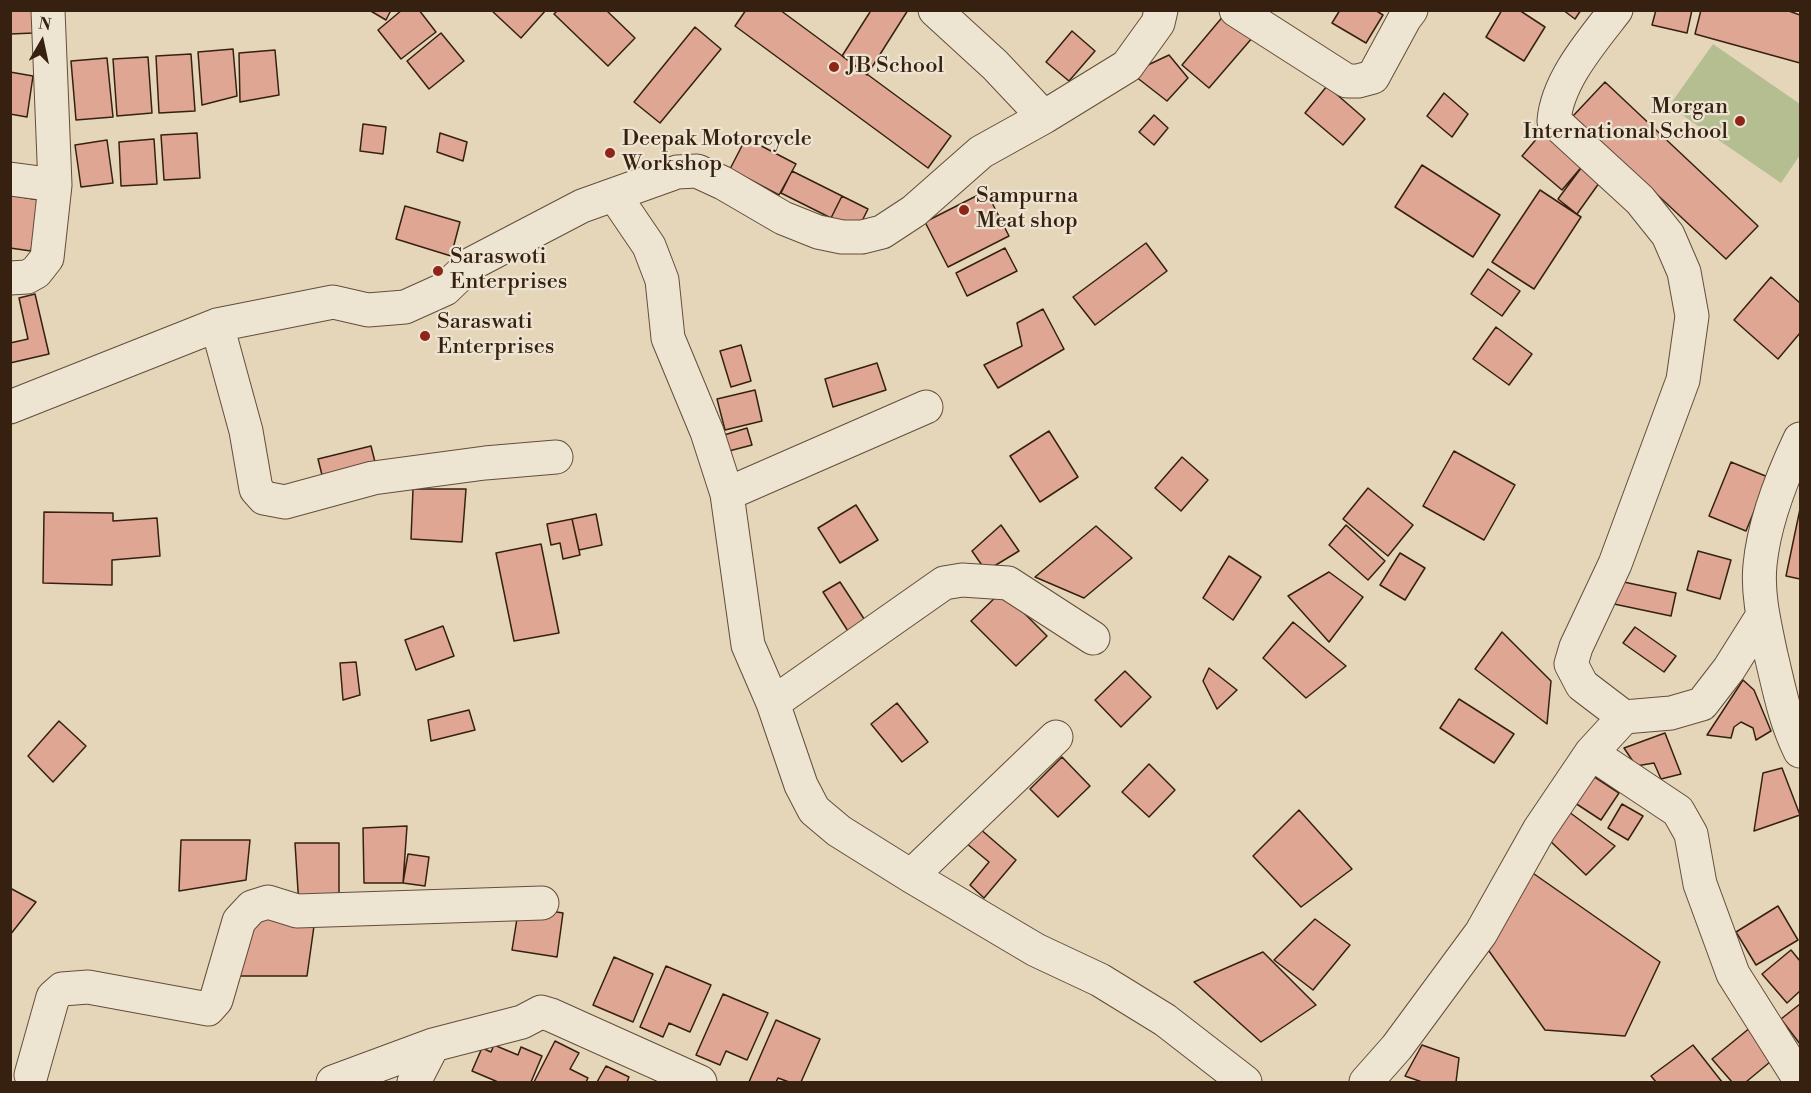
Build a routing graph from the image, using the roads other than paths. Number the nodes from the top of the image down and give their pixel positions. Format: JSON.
{"nodes":[{"id":1,"x":48,"y":10,"type":"edge"},
{"id":2,"x":935,"y":10,"type":"edge"},
{"id":3,"x":1161,"y":10,"type":"edge"},
{"id":4,"x":1236,"y":10,"type":"edge"},
{"id":5,"x":1411,"y":10,"type":"edge"},
{"id":6,"x":1616,"y":10,"type":"edge"},
{"id":7,"x":1044,"y":117,"type":"junction"},
{"id":8,"x":10,"y":179,"type":"edge"},
{"id":9,"x":55,"y":185,"type":"junction"},
{"id":10,"x":615,"y":196,"type":"junction"},
{"id":11,"x":10,"y":278,"type":"edge"},
{"id":12,"x":217,"y":325,"type":"junction"},
{"id":13,"x":10,"y":407,"type":"edge"},
{"id":14,"x":926,"y":407,"type":"dead end"},
{"id":15,"x":1800,"y":439,"type":"edge"},
{"id":16,"x":556,"y":457,"type":"dead end"},
{"id":17,"x":727,"y":494,"type":"junction"},
{"id":18,"x":1763,"y":615,"type":"junction"},
{"id":19,"x":1093,"y":638,"type":"dead end"},
{"id":20,"x":773,"y":703,"type":"junction"},
{"id":21,"x":1624,"y":717,"type":"junction"},
{"id":22,"x":1056,"y":737,"type":"dead end"},
{"id":23,"x":1800,"y":751,"type":"edge"},
{"id":24,"x":1592,"y":753,"type":"junction"},
{"id":25,"x":911,"y":876,"type":"junction"},
{"id":26,"x":542,"y":903,"type":"dead end"},
{"id":27,"x":433,"y":1045,"type":"junction"},
{"id":28,"x":29,"y":1075,"type":"edge"},
{"id":29,"x":1800,"y":1080,"type":"edge"},
{"id":30,"x":333,"y":1083,"type":"edge"},
{"id":31,"x":414,"y":1083,"type":"edge"},
{"id":32,"x":700,"y":1083,"type":"edge"},
{"id":33,"x":1245,"y":1083,"type":"edge"},
{"id":34,"x":1366,"y":1083,"type":"edge"}],
"edges":[{"from":1,"to":9,"type":"street"},
{"from":2,"to":7,"type":"street"},
{"from":3,"to":7,"type":"street"},
{"from":4,"to":5,"type":"street"},
{"from":6,"to":21,"type":"street"},
{"from":7,"to":10,"type":"street"},
{"from":8,"to":9,"type":"street"},
{"from":9,"to":11,"type":"street"},
{"from":10,"to":12,"type":"street"},
{"from":10,"to":17,"type":"street"},
{"from":12,"to":13,"type":"street"},
{"from":12,"to":16,"type":"street"},
{"from":14,"to":17,"type":"street"},
{"from":15,"to":18,"type":"street"},
{"from":17,"to":20,"type":"street"},
{"from":18,"to":21,"type":"street"},
{"from":18,"to":23,"type":"street"},
{"from":19,"to":20,"type":"street"},
{"from":20,"to":25,"type":"street"},
{"from":21,"to":24,"type":"street"},
{"from":22,"to":25,"type":"street"},
{"from":24,"to":29,"type":"street"},
{"from":24,"to":34,"type":"street"},
{"from":25,"to":33,"type":"street"},
{"from":26,"to":28,"type":"street"},
{"from":27,"to":30,"type":"street"},
{"from":27,"to":31,"type":"street"},
{"from":27,"to":32,"type":"street"}]}
